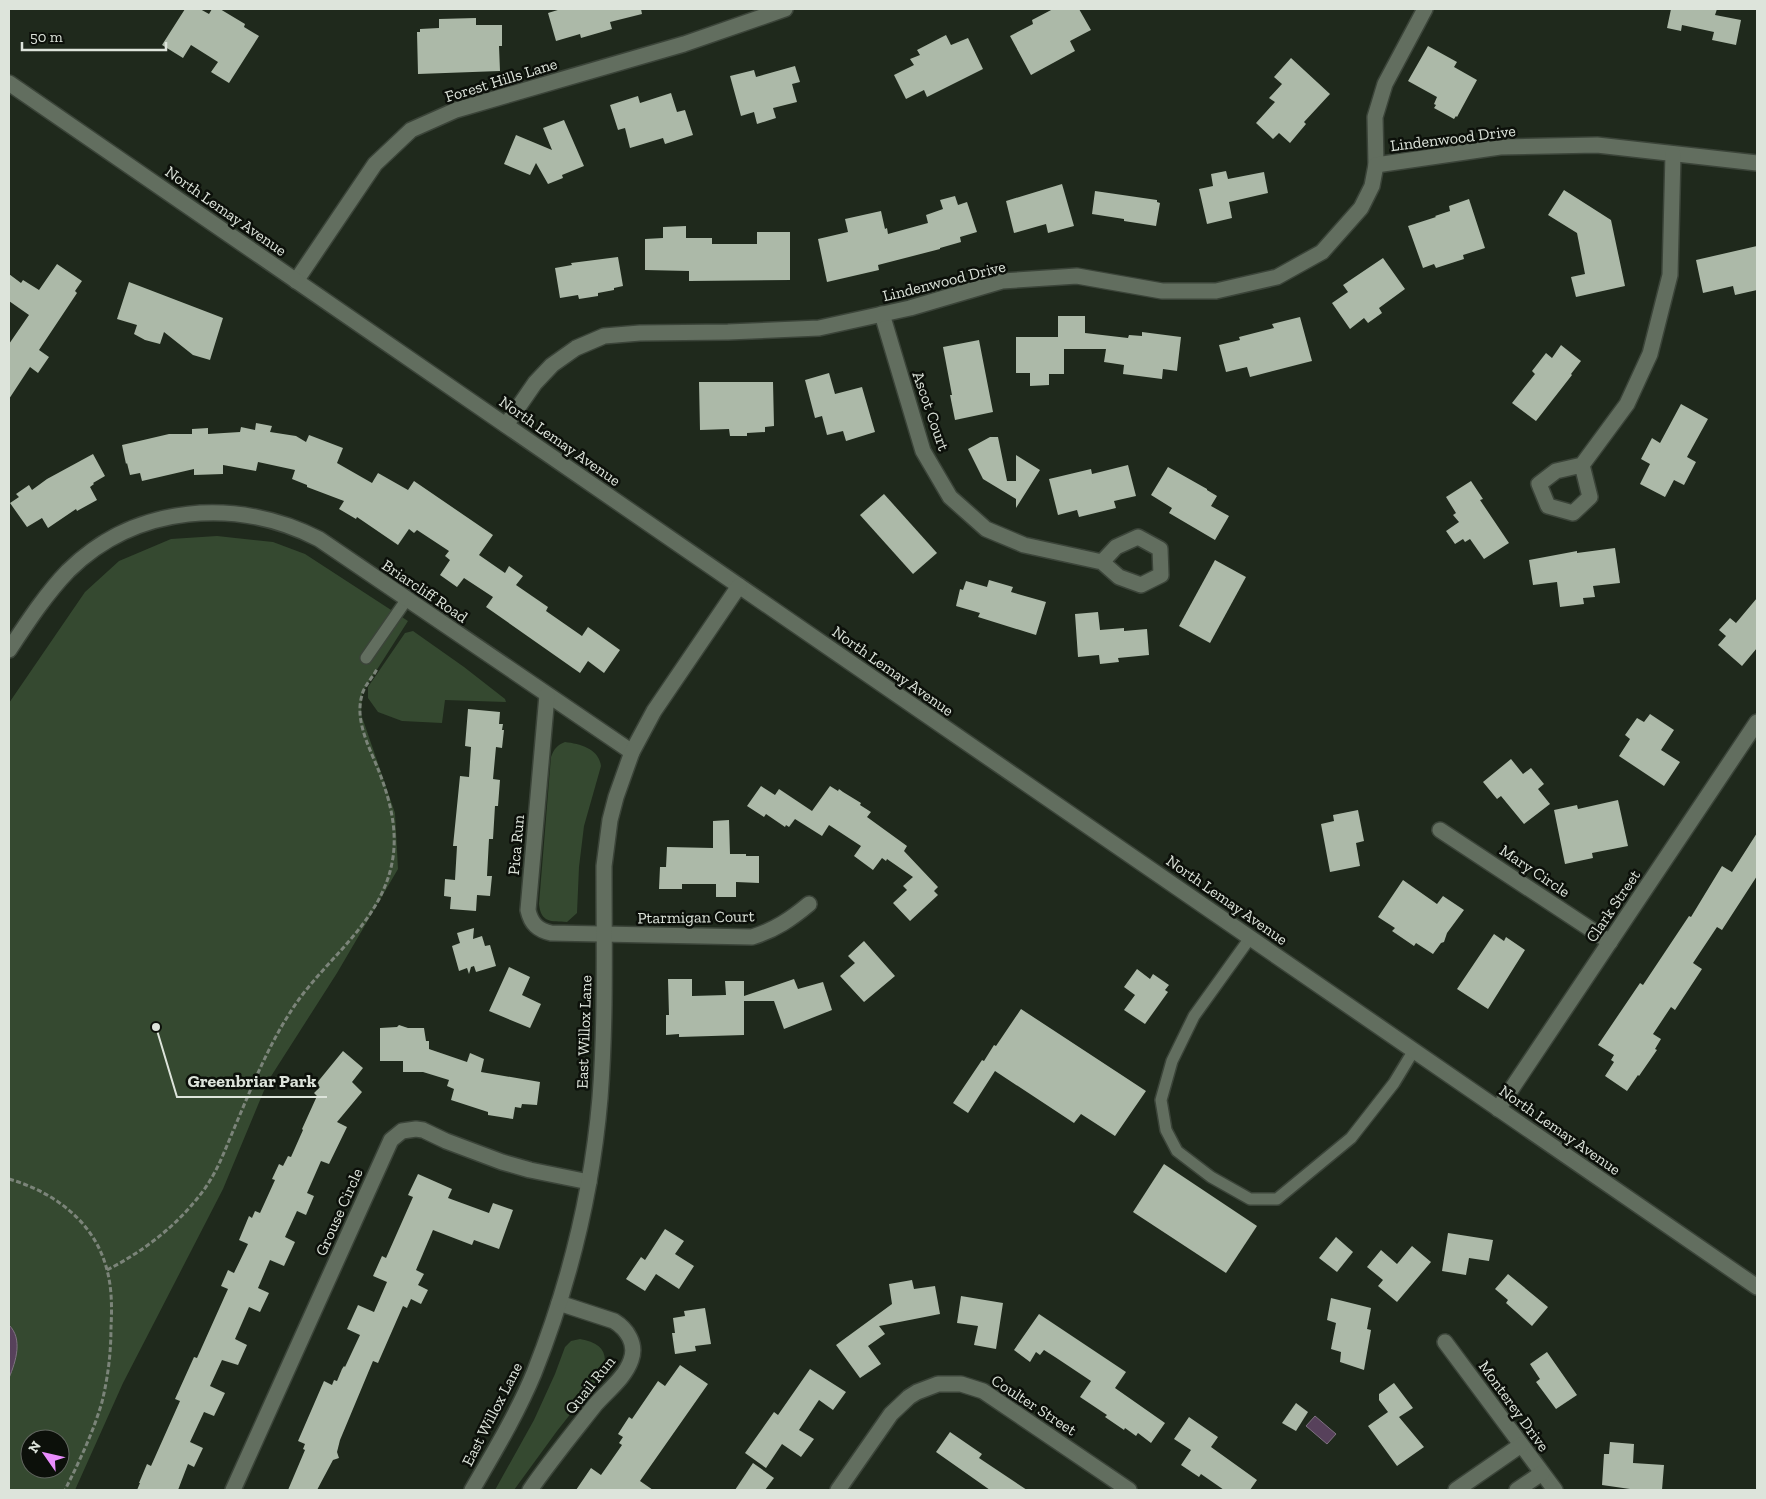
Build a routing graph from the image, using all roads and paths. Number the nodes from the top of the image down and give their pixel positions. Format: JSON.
{"nodes":[{"id":1,"x":785,"y":9,"type":"edge"},
{"id":2,"x":1425,"y":9,"type":"edge"},
{"id":3,"x":9,"y":83,"type":"edge"},
{"id":4,"x":1673,"y":154,"type":"junction"},
{"id":5,"x":1757,"y":163,"type":"edge"},
{"id":6,"x":1376,"y":165,"type":"junction"},
{"id":7,"x":296,"y":281,"type":"junction"},
{"id":8,"x":882,"y":314,"type":"junction"},
{"id":9,"x":506,"y":425,"type":"junction"},
{"id":10,"x":1582,"y":465,"type":"dead end"},
{"id":11,"x":1102,"y":562,"type":"dead end"},
{"id":12,"x":739,"y":586,"type":"junction"},
{"id":13,"x":407,"y":600,"type":"junction"},
{"id":14,"x":9,"y":650,"type":"edge"},
{"id":15,"x":366,"y":658,"type":"dead end"},
{"id":16,"x":380,"y":665,"type":"dead end"},
{"id":17,"x":547,"y":695,"type":"junction"},
{"id":18,"x":1757,"y":722,"type":"edge"},
{"id":19,"x":632,"y":752,"type":"junction"},
{"id":20,"x":1440,"y":830,"type":"dead end"},
{"id":21,"x":809,"y":904,"type":"dead end"},
{"id":22,"x":604,"y":935,"type":"junction"},
{"id":23,"x":1250,"y":938,"type":"junction"},
{"id":24,"x":1610,"y":942,"type":"junction"},
{"id":25,"x":1414,"y":1050,"type":"junction"},
{"id":26,"x":1498,"y":1109,"type":"junction"},
{"id":27,"x":9,"y":1179,"type":"edge"},
{"id":28,"x":589,"y":1182,"type":"junction"},
{"id":29,"x":108,"y":1270,"type":"junction"},
{"id":30,"x":1757,"y":1287,"type":"edge"},
{"id":31,"x":559,"y":1302,"type":"junction"},
{"id":32,"x":1445,"y":1342,"type":"dead end"},
{"id":33,"x":1521,"y":1445,"type":"junction"},
{"id":34,"x":1542,"y":1472,"type":"junction"},
{"id":35,"x":65,"y":1490,"type":"edge"},
{"id":36,"x":234,"y":1490,"type":"edge"},
{"id":37,"x":472,"y":1490,"type":"edge"},
{"id":38,"x":530,"y":1490,"type":"edge"},
{"id":39,"x":838,"y":1490,"type":"edge"},
{"id":40,"x":1130,"y":1490,"type":"edge"},
{"id":41,"x":1456,"y":1490,"type":"edge"},
{"id":42,"x":1517,"y":1490,"type":"edge"},
{"id":43,"x":1555,"y":1490,"type":"edge"}],
"edges":[{"from":1,"to":7,"type":"street","name":"Forest Hills Lane"},
{"from":2,"to":6,"type":"street"},
{"from":3,"to":7,"type":"street","name":"North Lemay Avenue"},
{"from":4,"to":5,"type":"street","name":"Lindenwood Drive"},
{"from":4,"to":6,"type":"street","name":"Lindenwood Drive"},
{"from":4,"to":10,"type":"street"},
{"from":6,"to":8,"type":"street","name":"Lindenwood Drive"},
{"from":7,"to":9,"type":"street","name":"North Lemay Avenue"},
{"from":8,"to":9,"type":"street","name":"Lindenwood Drive"},
{"from":8,"to":11,"type":"street","name":"Ascot Court"},
{"from":9,"to":12,"type":"street","name":"North Lemay Avenue"},
{"from":12,"to":19,"type":"street","name":"East Willox Lane"},
{"from":12,"to":23,"type":"street","name":"North Lemay Avenue"},
{"from":13,"to":14,"type":"street","name":"Briarcliff Road"},
{"from":13,"to":15,"type":"lane"},
{"from":13,"to":17,"type":"street","name":"Briarcliff Road"},
{"from":16,"to":29,"type":"path"},
{"from":17,"to":19,"type":"street","name":"Briarcliff Road"},
{"from":17,"to":22,"type":"street","name":"Pica Run"},
{"from":18,"to":24,"type":"street","name":"Clark Street"},
{"from":19,"to":22,"type":"street","name":"East Willox Lane"},
{"from":20,"to":24,"type":"street","name":"Mary Circle"},
{"from":21,"to":22,"type":"street","name":"Ptarmigan Court"},
{"from":22,"to":28,"type":"street","name":"East Willox Lane"},
{"from":23,"to":25,"type":"street","name":"North Lemay Avenue"},
{"from":23,"to":25,"type":"lane"},
{"from":24,"to":26,"type":"street","name":"Clark Street"},
{"from":25,"to":26,"type":"street","name":"North Lemay Avenue"},
{"from":26,"to":30,"type":"street","name":"North Lemay Avenue"},
{"from":27,"to":29,"type":"path"},
{"from":28,"to":31,"type":"street","name":"East Willox Lane"},
{"from":28,"to":36,"type":"street","name":"Grouse Circle"},
{"from":29,"to":35,"type":"path"},
{"from":31,"to":37,"type":"street","name":"East Willox Lane"},
{"from":31,"to":38,"type":"street","name":"Quail Run"},
{"from":32,"to":33,"type":"street","name":"Monterey Drive"},
{"from":33,"to":34,"type":"street","name":"Monterey Drive"},
{"from":33,"to":41,"type":"street"},
{"from":34,"to":42,"type":"street"},
{"from":34,"to":43,"type":"street","name":"Monterey Drive"},
{"from":39,"to":40,"type":"street","name":"Coulter Street"}]}
